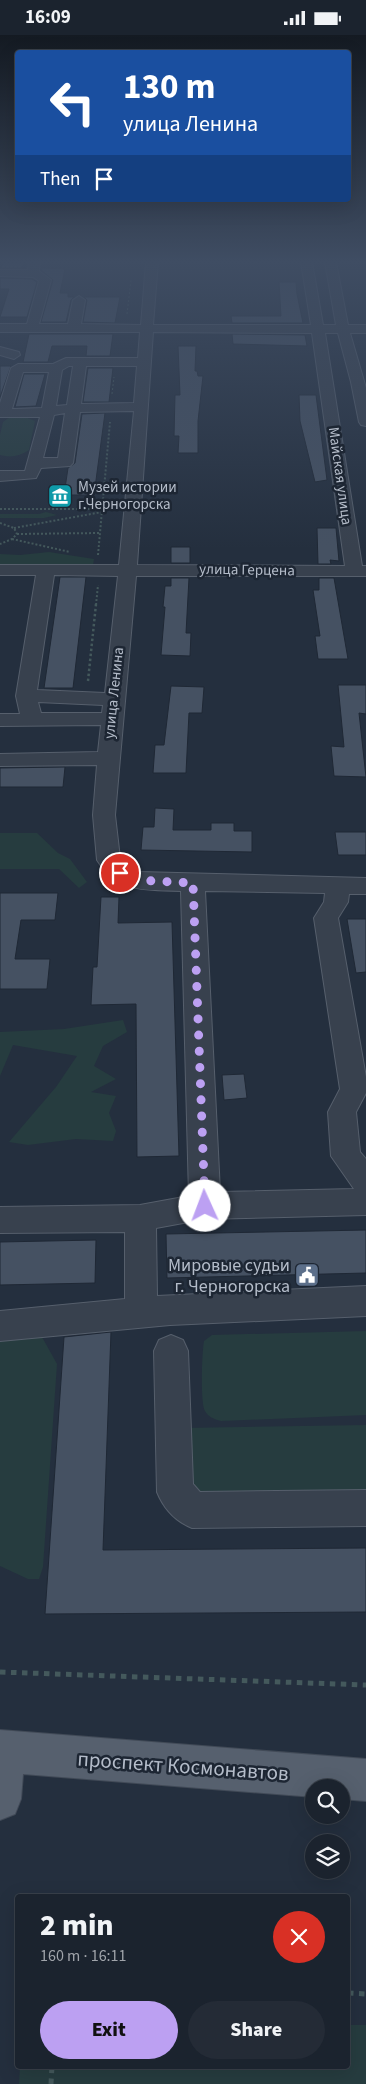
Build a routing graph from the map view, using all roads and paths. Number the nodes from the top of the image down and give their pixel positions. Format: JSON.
{"nodes":[{"id":1,"x":143,"y":358,"type":"edge"},
{"id":2,"x":323,"y":358,"type":"edge"},
{"id":3,"x":351,"y":358,"type":"edge"},
{"id":4,"x":80,"y":362,"type":"junction"},
{"id":5,"x":143,"y":362,"type":"junction"},
{"id":6,"x":56,"y":368,"type":"junction"},
{"id":7,"x":140,"y":407,"type":"junction"},
{"id":8,"x":73,"y":408,"type":"junction"},
{"id":9,"x":48,"y":411,"type":"junction"},
{"id":10,"x":2,"y":413,"type":"edge"},
{"id":11,"x":366,"y":422,"type":"edge"},
{"id":12,"x":34,"y":463,"type":"junction"},
{"id":13,"x":0,"y":475,"type":"edge"},
{"id":14,"x":0,"y":509,"type":"edge"},
{"id":15,"x":102,"y":509,"type":"dead end"},
{"id":16,"x":0,"y":523,"type":"edge"},
{"id":17,"x":14,"y":527,"type":"junction"},
{"id":18,"x":100,"y":533,"type":"junction"},
{"id":19,"x":17,"y":534,"type":"junction"},
{"id":20,"x":12,"y":539,"type":"junction"},
{"id":21,"x":0,"y":544,"type":"edge"},
{"id":22,"x":74,"y":553,"type":"dead end"},
{"id":23,"x":97,"y":563,"type":"junction"},
{"id":24,"x":127,"y":569,"type":"junction"},
{"id":25,"x":0,"y":570,"type":"edge"},
{"id":26,"x":46,"y":570,"type":"junction"},
{"id":27,"x":360,"y":571,"type":"edge"},
{"id":28,"x":26,"y":696,"type":"junction"},
{"id":29,"x":86,"y":699,"type":"junction"},
{"id":30,"x":113,"y":709,"type":"junction"},
{"id":31,"x":0,"y":720,"type":"edge"},
{"id":32,"x":32,"y":720,"type":"junction"},
{"id":33,"x":108,"y":758,"type":"junction"},
{"id":34,"x":0,"y":760,"type":"edge"},
{"id":35,"x":193,"y":883,"type":"junction"},
{"id":36,"x":338,"y":885,"type":"junction"},
{"id":37,"x":366,"y":886,"type":"edge"},
{"id":38,"x":366,"y":1182,"type":"edge"},
{"id":39,"x":366,"y":1202,"type":"edge"},
{"id":40,"x":205,"y":1206,"type":"junction"},
{"id":41,"x":140,"y":1218,"type":"junction"},
{"id":42,"x":0,"y":1220,"type":"edge"},
{"id":43,"x":366,"y":1301,"type":"edge"},
{"id":44,"x":156,"y":1311,"type":"junction"},
{"id":45,"x":0,"y":1326,"type":"edge"},
{"id":46,"x":171,"y":1351,"type":"dead end"},
{"id":47,"x":366,"y":1508,"type":"edge"},
{"id":48,"x":0,"y":1672,"type":"edge"},
{"id":49,"x":366,"y":1685,"type":"edge"},
{"id":50,"x":2,"y":1752,"type":"edge"},
{"id":51,"x":366,"y":1780,"type":"edge"},
{"id":52,"x":0,"y":1799,"type":"edge"},
{"id":53,"x":350,"y":1993,"type":"edge"},
{"id":54,"x":366,"y":1994,"type":"edge"},
{"id":55,"x":52,"y":2069,"type":"edge"},
{"id":56,"x":51,"y":2084,"type":"edge"}],
"edges":[{"from":1,"to":5,"type":"street","name":"улица Ленина"},
{"from":2,"to":27,"type":"street","name":"Майская улица"},
{"from":3,"to":11,"type":"street","name":"Майская улица"},
{"from":4,"to":5,"type":"street"},
{"from":4,"to":6,"type":"street"},
{"from":4,"to":8,"type":"street"},
{"from":5,"to":7,"type":"street","name":"улица Ленина"},
{"from":6,"to":9,"type":"street"},
{"from":6,"to":10,"type":"street"},
{"from":7,"to":8,"type":"street"},
{"from":7,"to":24,"type":"street","name":"улица Ленина"},
{"from":8,"to":9,"type":"street"},
{"from":8,"to":12,"type":"street"},
{"from":9,"to":10,"type":"street"},
{"from":9,"to":12,"type":"street"},
{"from":12,"to":13,"type":"street"},
{"from":14,"to":15,"type":"path"},
{"from":16,"to":17,"type":"path"},
{"from":17,"to":18,"type":"path"},
{"from":17,"to":19,"type":"path"},
{"from":18,"to":19,"type":"path"},
{"from":18,"to":23,"type":"path"},
{"from":19,"to":20,"type":"path"},
{"from":20,"to":21,"type":"path"},
{"from":20,"to":22,"type":"path"},
{"from":23,"to":24,"type":"street","name":"улица Герцена"},
{"from":23,"to":26,"type":"street","name":"улица Герцена"},
{"from":23,"to":29,"type":"path"},
{"from":24,"to":27,"type":"street","name":"улица Герцена"},
{"from":24,"to":30,"type":"street","name":"улица Ленина"},
{"from":25,"to":26,"type":"street","name":"улица Герцена"},
{"from":26,"to":28,"type":"street"},
{"from":28,"to":29,"type":"street"},
{"from":28,"to":32,"type":"street"},
{"from":29,"to":30,"type":"street"},
{"from":30,"to":32,"type":"street"},
{"from":30,"to":33,"type":"street","name":"улица Ленина"},
{"from":31,"to":32,"type":"street"},
{"from":33,"to":34,"type":"street"},
{"from":33,"to":35,"type":"street","name":"улица Ленина"},
{"from":35,"to":36,"type":"street","name":"улица Ленина"},
{"from":35,"to":40,"type":"street"},
{"from":36,"to":37,"type":"street","name":"улица Ленина"},
{"from":36,"to":38,"type":"street"},
{"from":39,"to":40,"type":"street"},
{"from":40,"to":41,"type":"street"},
{"from":41,"to":42,"type":"street"},
{"from":41,"to":44,"type":"street"},
{"from":43,"to":44,"type":"street"},
{"from":44,"to":45,"type":"street"},
{"from":46,"to":47,"type":"street"},
{"from":48,"to":49,"type":"path"},
{"from":50,"to":51,"type":"main road","name":"проспект Космонавтов"},
{"from":50,"to":52,"type":"main road"},
{"from":53,"to":54,"type":"path"},
{"from":55,"to":56,"type":"path"}]}
